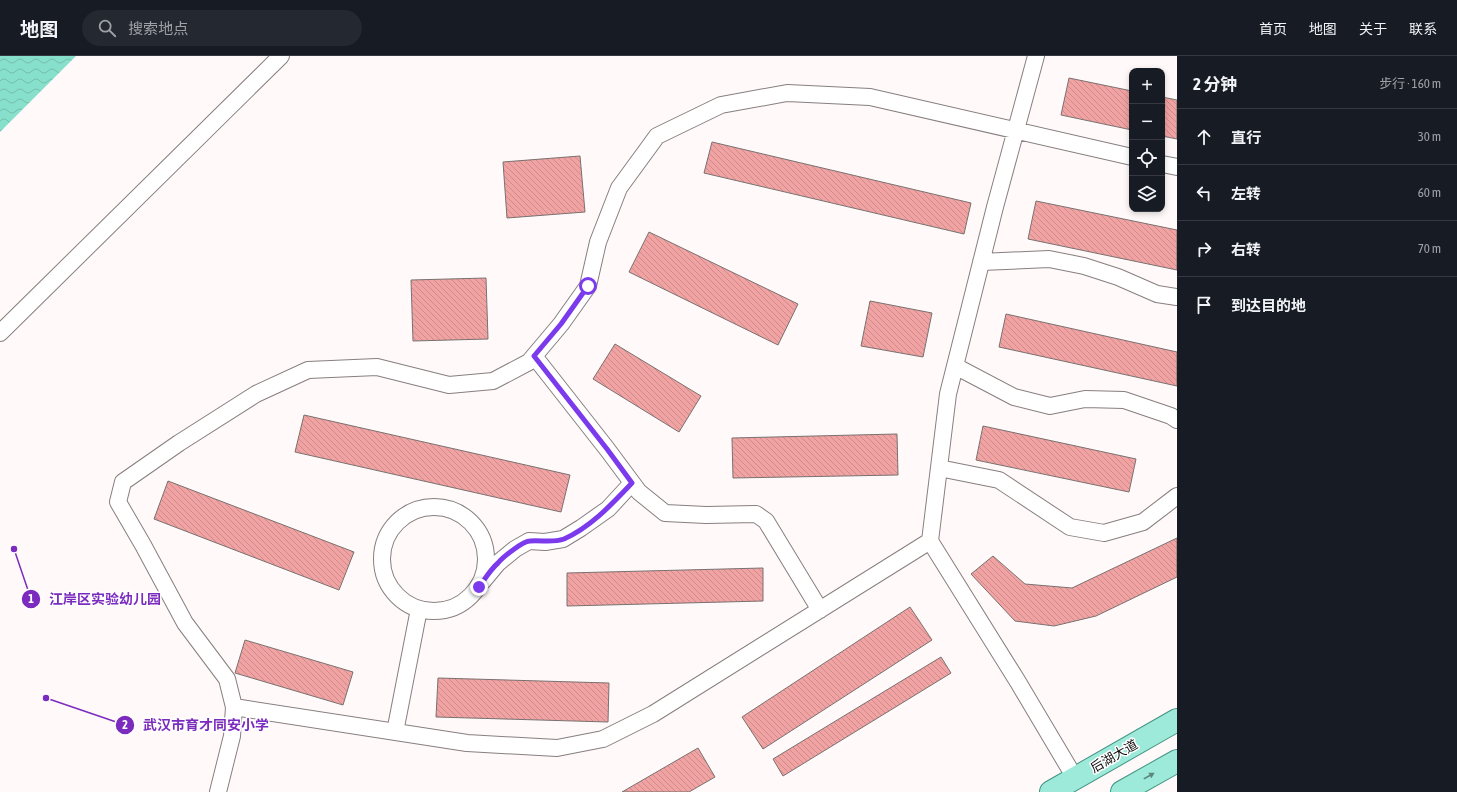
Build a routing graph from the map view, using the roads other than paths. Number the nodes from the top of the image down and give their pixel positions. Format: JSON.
{"nodes":[{"id":1,"x":281,"y":56,"type":"edge"},
{"id":2,"x":1036,"y":56,"type":"edge"},
{"id":3,"x":1016,"y":130,"type":"junction"},
{"id":4,"x":1129,"y":156,"type":"edge"},
{"id":5,"x":1165,"y":165,"type":"edge"},
{"id":6,"x":1177,"y":167,"type":"edge"},
{"id":7,"x":981,"y":262,"type":"junction"},
{"id":8,"x":1177,"y":297,"type":"edge"},
{"id":9,"x":0,"y":333,"type":"edge"},
{"id":10,"x":534,"y":356,"type":"junction"},
{"id":11,"x":955,"y":366,"type":"junction"},
{"id":12,"x":1177,"y":420,"type":"edge"},
{"id":13,"x":939,"y":468,"type":"junction"},
{"id":14,"x":632,"y":483,"type":"junction"},
{"id":15,"x":1177,"y":496,"type":"edge"},
{"id":16,"x":930,"y":541,"type":"junction"},
{"id":17,"x":479,"y":587,"type":"junction"},
{"id":18,"x":419,"y":609,"type":"junction"},
{"id":19,"x":820,"y":610,"type":"junction"},
{"id":20,"x":234,"y":707,"type":"junction"},
{"id":21,"x":1177,"y":720,"type":"edge"},
{"id":22,"x":395,"y":732,"type":"junction"},
{"id":23,"x":1177,"y":761,"type":"edge"},
{"id":24,"x":1075,"y":778,"type":"junction"},
{"id":25,"x":218,"y":792,"type":"edge"},
{"id":26,"x":1051,"y":792,"type":"edge"},
{"id":27,"x":1122,"y":792,"type":"edge"}],
"edges":[{"from":1,"to":9,"type":"street"},
{"from":2,"to":3,"type":"street"},
{"from":3,"to":4,"type":"street"},
{"from":3,"to":7,"type":"street"},
{"from":3,"to":10,"type":"street"},
{"from":5,"to":6,"type":"street"},
{"from":7,"to":8,"type":"street"},
{"from":7,"to":11,"type":"street"},
{"from":10,"to":14,"type":"street"},
{"from":10,"to":20,"type":"street"},
{"from":11,"to":12,"type":"street"},
{"from":11,"to":13,"type":"street"},
{"from":13,"to":15,"type":"street"},
{"from":13,"to":16,"type":"street"},
{"from":14,"to":17,"type":"street"},
{"from":14,"to":19,"type":"street"},
{"from":16,"to":19,"type":"street"},
{"from":16,"to":24,"type":"street"},
{"from":17,"to":18,"type":"street"},
{"from":17,"to":18,"type":"street"},
{"from":18,"to":22,"type":"street"},
{"from":19,"to":22,"type":"street"},
{"from":20,"to":22,"type":"street"},
{"from":20,"to":25,"type":"street"},
{"from":21,"to":24,"type":"main road","name":"后湖大道"},
{"from":27,"to":23,"type":"main road","one_way":true},
{"from":24,"to":26,"type":"main road","name":"后湖大道"}]}
